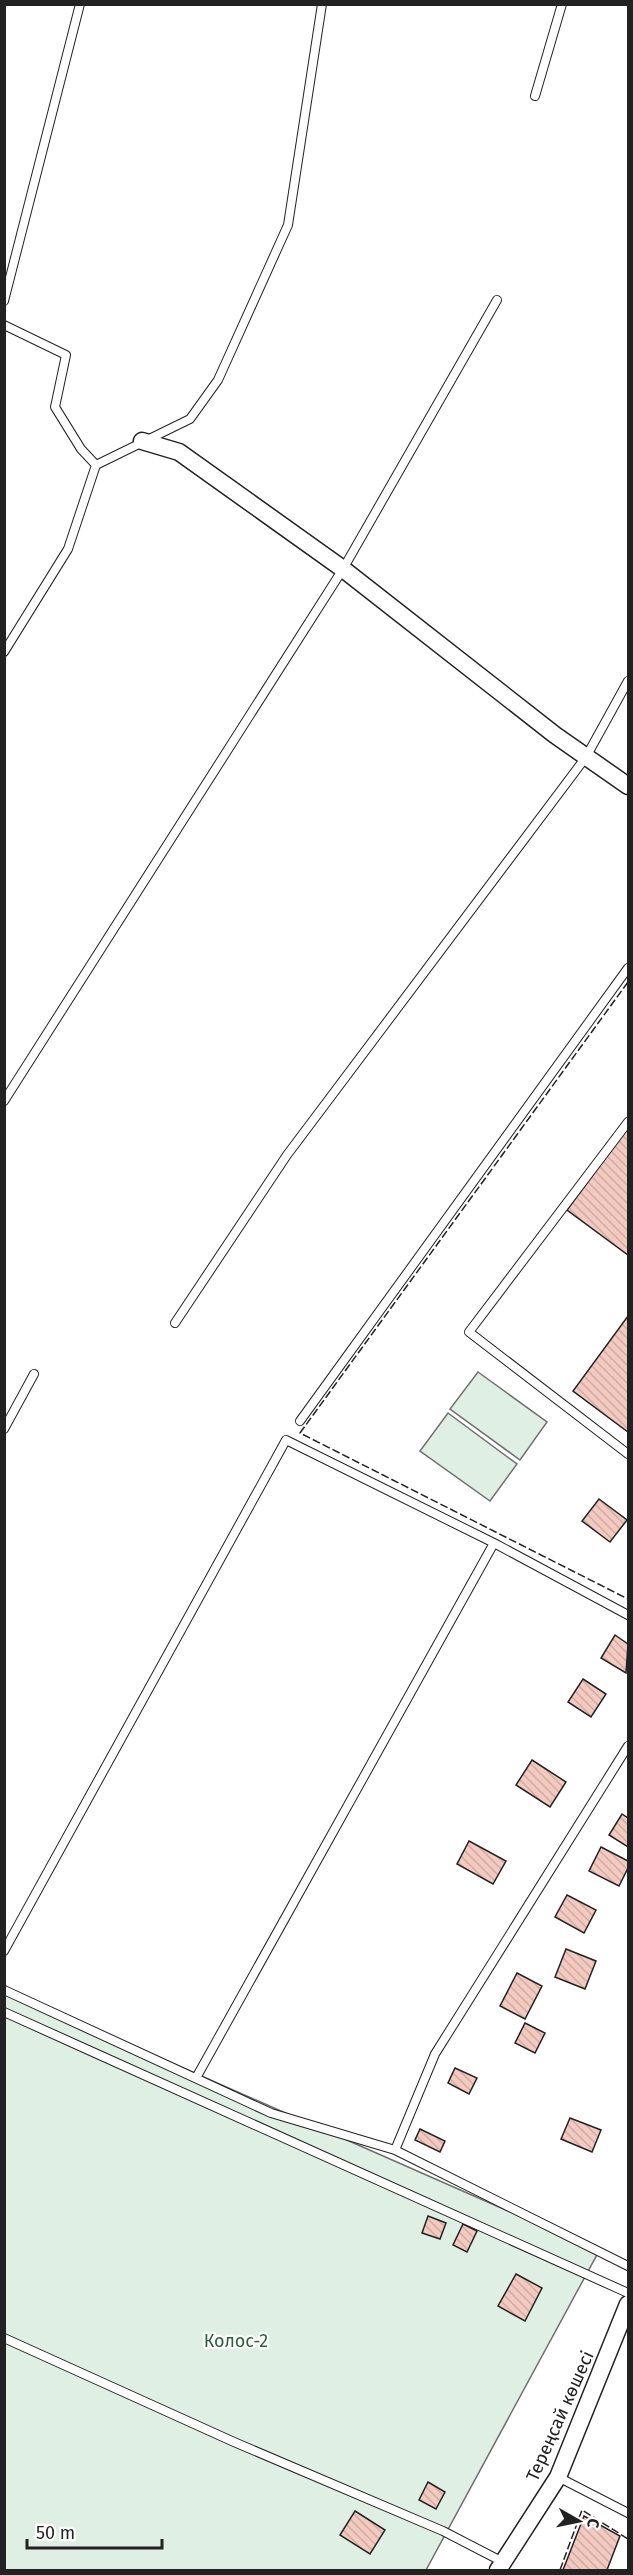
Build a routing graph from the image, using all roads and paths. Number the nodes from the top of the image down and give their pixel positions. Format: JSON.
{"nodes":[{"id":1,"x":80,"y":4,"type":"edge"},
{"id":2,"x":322,"y":4,"type":"edge"},
{"id":3,"x":562,"y":4,"type":"edge"},
{"id":4,"x":535,"y":96,"type":"dead end"},
{"id":5,"x":497,"y":300,"type":"dead end"},
{"id":6,"x":4,"y":301,"type":"edge"},
{"id":7,"x":4,"y":325,"type":"edge"},
{"id":8,"x":142,"y":441,"type":"junction"},
{"id":9,"x":96,"y":465,"type":"junction"},
{"id":10,"x":343,"y":569,"type":"junction"},
{"id":11,"x":4,"y":652,"type":"edge"},
{"id":12,"x":628,"y":681,"type":"edge"},
{"id":13,"x":586,"y":757,"type":"junction"},
{"id":14,"x":628,"y":786,"type":"edge"},
{"id":15,"x":628,"y":968,"type":"edge"},
{"id":16,"x":4,"y":1101,"type":"edge"},
{"id":17,"x":628,"y":1122,"type":"edge"},
{"id":18,"x":175,"y":1323,"type":"dead end"},
{"id":19,"x":34,"y":1374,"type":"dead end"},
{"id":20,"x":300,"y":1421,"type":"dead end"},
{"id":21,"x":4,"y":1428,"type":"edge"},
{"id":22,"x":628,"y":1454,"type":"edge"},
{"id":23,"x":494,"y":1543,"type":"junction"},
{"id":24,"x":628,"y":1615,"type":"edge"},
{"id":25,"x":628,"y":1746,"type":"edge"},
{"id":26,"x":4,"y":1951,"type":"edge"},
{"id":27,"x":4,"y":1990,"type":"edge"},
{"id":28,"x":4,"y":2012,"type":"edge"},
{"id":29,"x":196,"y":2078,"type":"junction"},
{"id":30,"x":395,"y":2150,"type":"junction"},
{"id":31,"x":628,"y":2266,"type":"edge"},
{"id":32,"x":628,"y":2293,"type":"edge"},
{"id":33,"x":628,"y":2304,"type":"edge"},
{"id":34,"x":4,"y":2338,"type":"edge"},
{"id":35,"x":558,"y":2477,"type":"junction"},
{"id":36,"x":628,"y":2513,"type":"edge"},
{"id":37,"x":501,"y":2566,"type":"edge"}],
"edges":[{"from":1,"to":6,"type":"lane"},
{"from":2,"to":8,"type":"lane"},
{"from":3,"to":4,"type":"lane"},
{"from":5,"to":10,"type":"lane"},
{"from":7,"to":9,"type":"lane"},
{"from":8,"to":9,"type":"lane"},
{"from":8,"to":10,"type":"street"},
{"from":9,"to":11,"type":"lane"},
{"from":10,"to":13,"type":"street"},
{"from":10,"to":16,"type":"lane"},
{"from":12,"to":13,"type":"lane"},
{"from":13,"to":14,"type":"street"},
{"from":13,"to":18,"type":"lane"},
{"from":15,"to":20,"type":"lane"},
{"from":17,"to":22,"type":"lane"},
{"from":19,"to":21,"type":"lane"},
{"from":23,"to":24,"type":"lane"},
{"from":23,"to":26,"type":"lane"},
{"from":23,"to":29,"type":"lane"},
{"from":25,"to":30,"type":"lane"},
{"from":27,"to":29,"type":"lane"},
{"from":28,"to":32,"type":"lane"},
{"from":29,"to":30,"type":"lane"},
{"from":30,"to":31,"type":"lane"},
{"from":33,"to":35,"type":"street","name":"Тереңсай көшесі"},
{"from":34,"to":37,"type":"lane"},
{"from":35,"to":36,"type":"lane"},
{"from":35,"to":37,"type":"street","name":"Тереңсай көшесі"}]}
